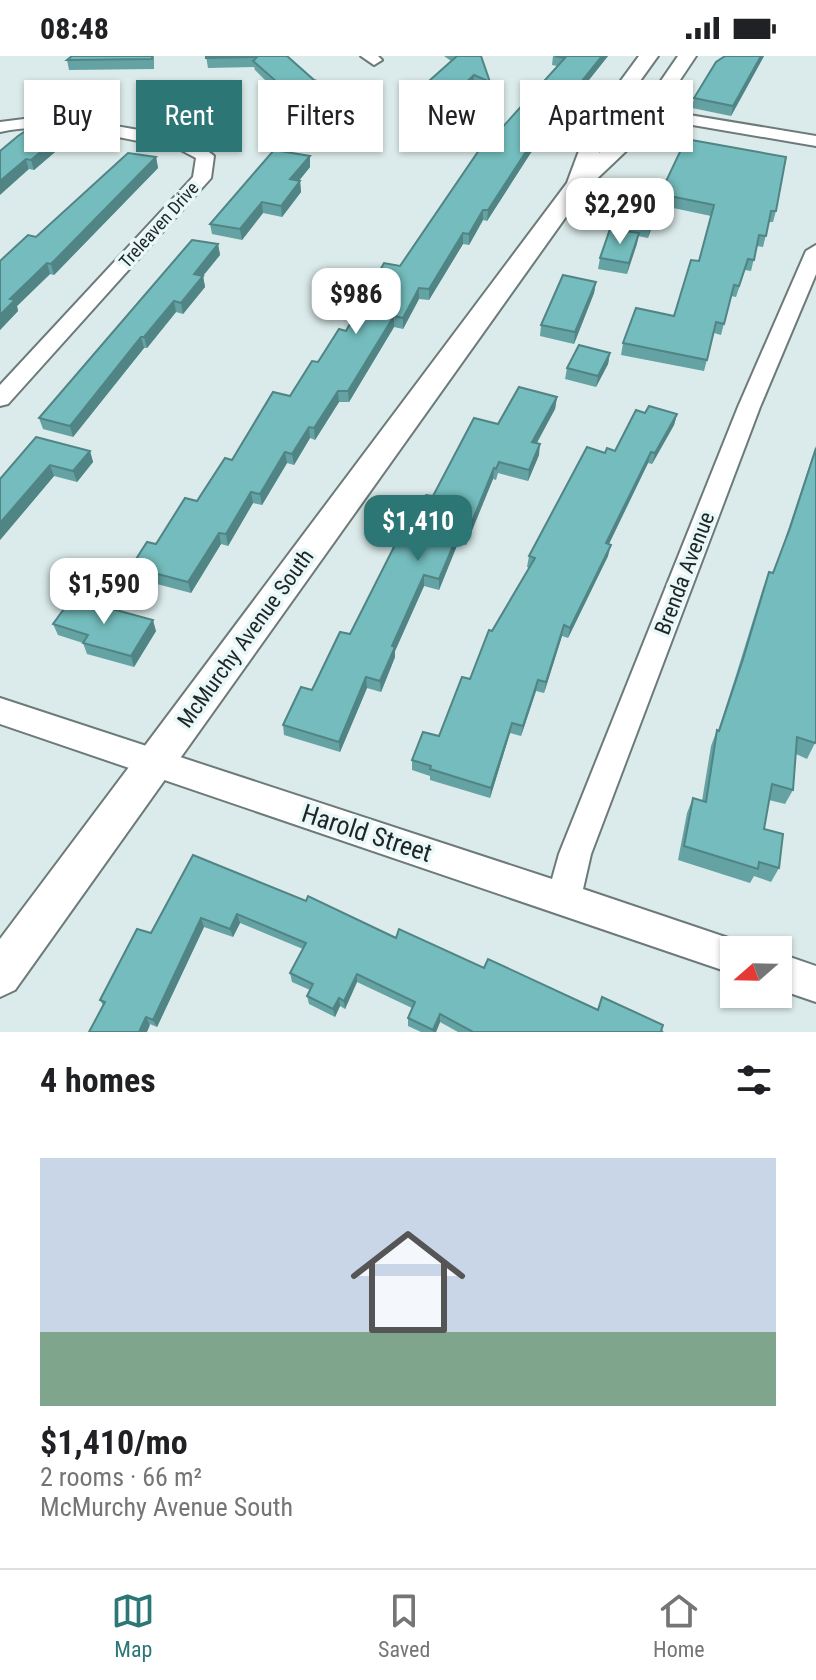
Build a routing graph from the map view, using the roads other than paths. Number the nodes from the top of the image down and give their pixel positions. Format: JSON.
{"nodes":[{"id":1,"x":649,"y":56,"type":"edge"},
{"id":2,"x":687,"y":56,"type":"edge"},
{"id":3,"x":631,"y":80,"type":"edge"},
{"id":4,"x":671,"y":80,"type":"edge"},
{"id":5,"x":693,"y":122,"type":"edge"},
{"id":6,"x":6,"y":124,"type":"edge"},
{"id":7,"x":816,"y":141,"type":"edge"},
{"id":8,"x":588,"y":152,"type":"edge"},
{"id":9,"x":614,"y":152,"type":"edge"},
{"id":10,"x":577,"y":185,"type":"junction"},
{"id":11,"x":816,"y":251,"type":"edge"},
{"id":12,"x":0,"y":399,"type":"edge"},
{"id":13,"x":0,"y":711,"type":"edge"},
{"id":14,"x":154,"y":761,"type":"junction"},
{"id":15,"x":564,"y":899,"type":"junction"},
{"id":16,"x":720,"y":951,"type":"edge"},
{"id":17,"x":0,"y":975,"type":"edge"},
{"id":18,"x":792,"y":976,"type":"edge"},
{"id":19,"x":816,"y":984,"type":"edge"}],
"edges":[{"from":1,"to":3,"type":"street","name":"McMurchy Avenue South"},
{"from":2,"to":4,"type":"street","name":"McMurchy Avenue South"},
{"from":5,"to":7,"type":"street"},
{"from":6,"to":12,"type":"street","name":"Treleaven Drive"},
{"from":8,"to":10,"type":"street","name":"McMurchy Avenue South"},
{"from":9,"to":10,"type":"street","name":"McMurchy Avenue South"},
{"from":10,"to":14,"type":"street","name":"McMurchy Avenue South"},
{"from":11,"to":15,"type":"street","name":"Brenda Avenue"},
{"from":13,"to":14,"type":"street","name":"Harold Street"},
{"from":14,"to":15,"type":"street","name":"Harold Street"},
{"from":14,"to":17,"type":"street","name":"McMurchy Avenue South"},
{"from":15,"to":16,"type":"street","name":"Harold Street"},
{"from":18,"to":19,"type":"street"}]}
